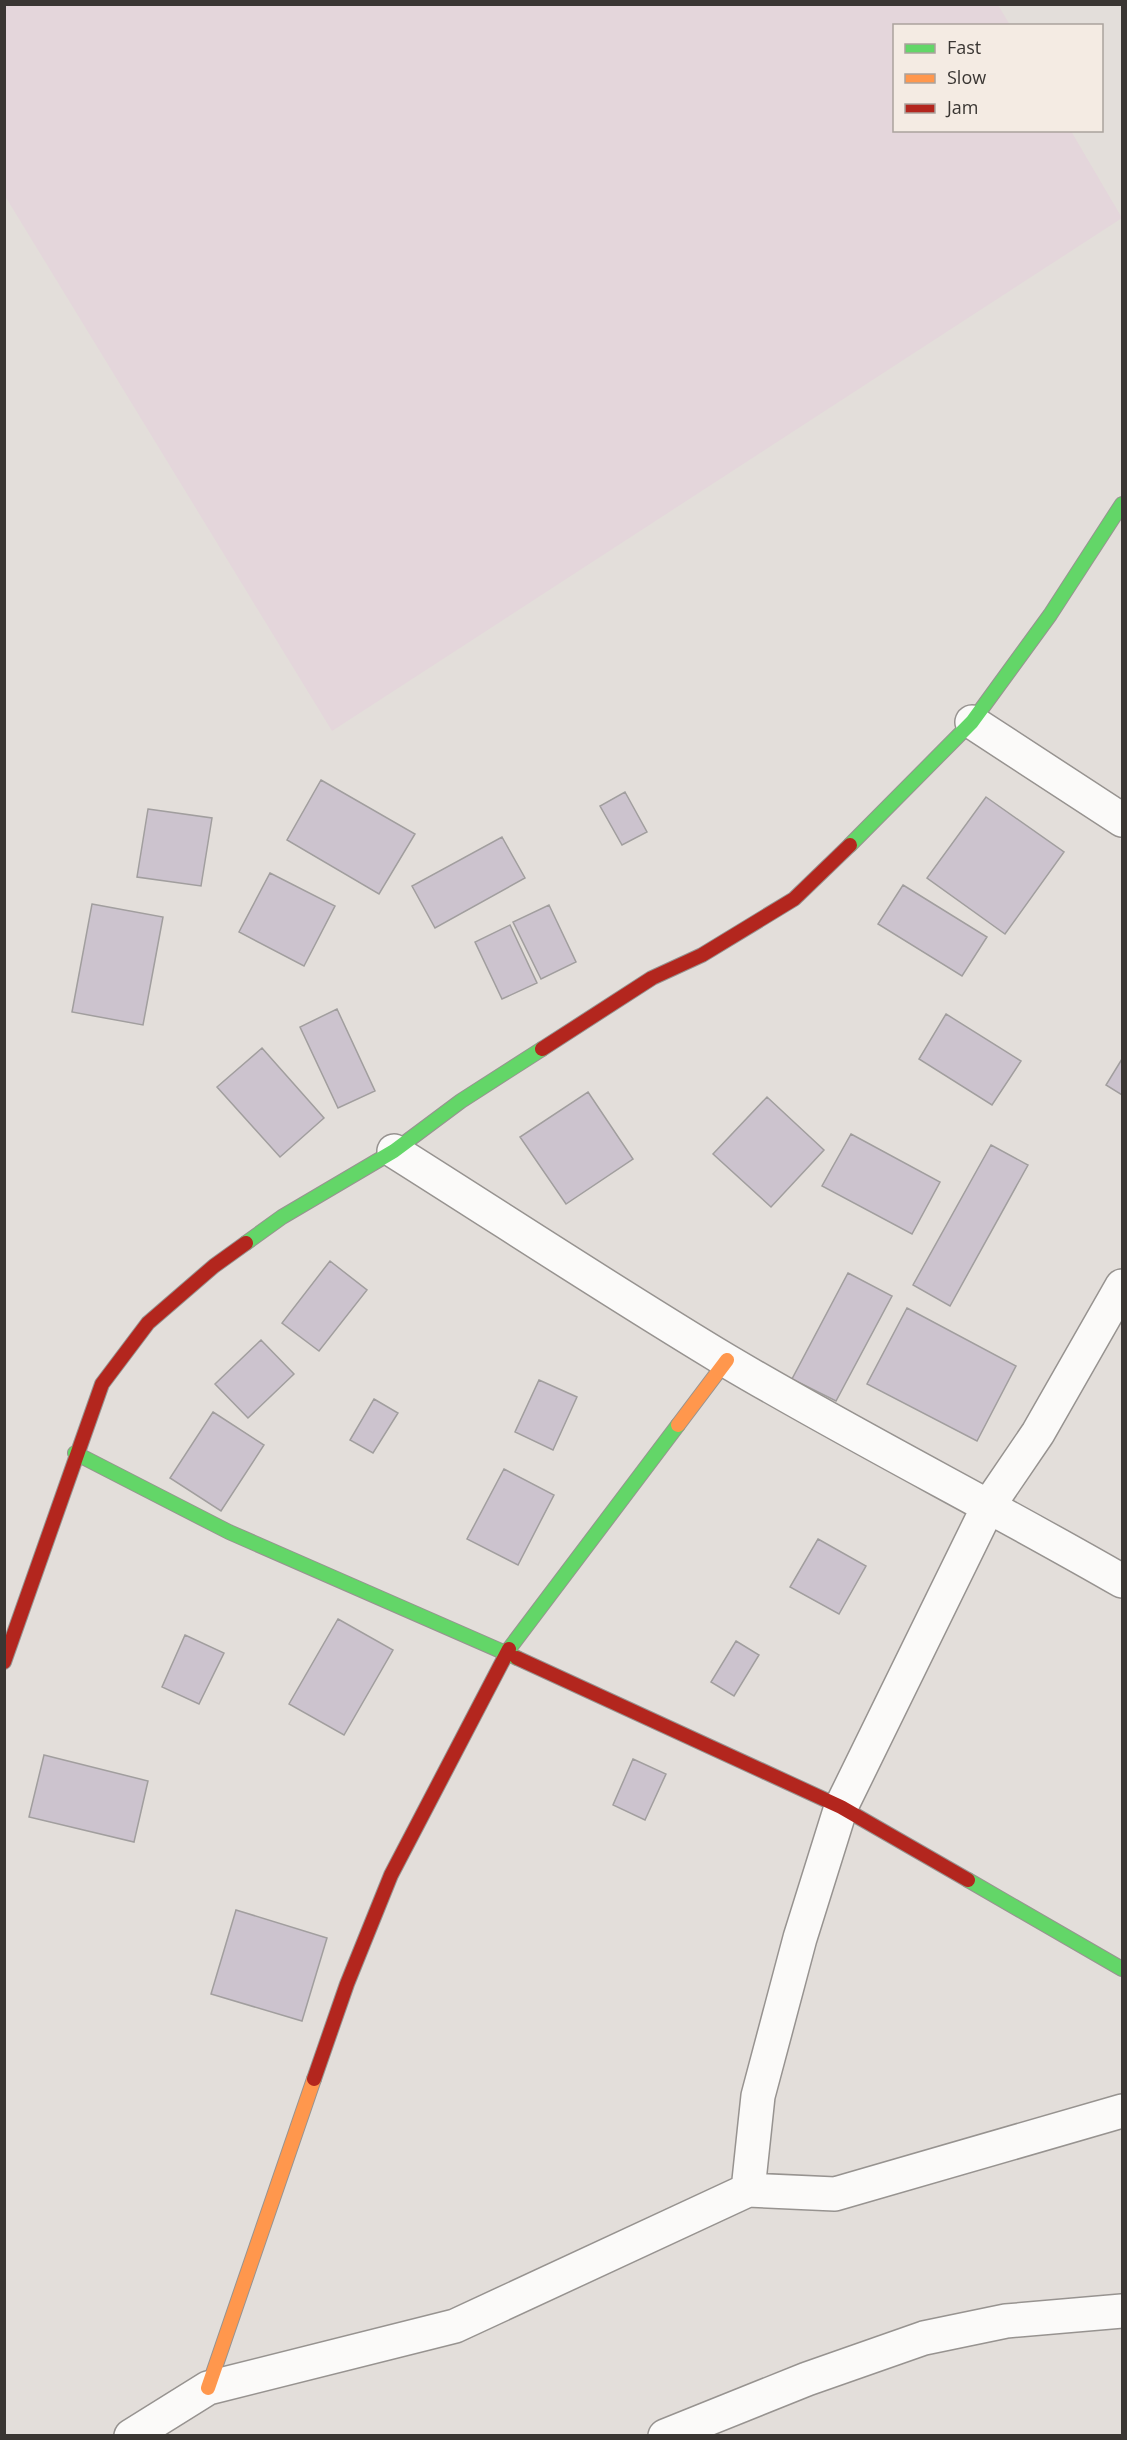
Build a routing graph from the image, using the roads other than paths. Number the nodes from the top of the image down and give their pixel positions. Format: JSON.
{"nodes":[{"id":1,"x":1122,"y":504,"type":"edge"},
{"id":2,"x":972,"y":722,"type":"junction"},
{"id":3,"x":1122,"y":820,"type":"edge"},
{"id":4,"x":394,"y":1151,"type":"junction"},
{"id":5,"x":1122,"y":1286,"type":"edge"},
{"id":6,"x":727,"y":1360,"type":"junction"},
{"id":7,"x":75,"y":1453,"type":"junction"},
{"id":8,"x":989,"y":1505,"type":"junction"},
{"id":9,"x":1122,"y":1581,"type":"edge"},
{"id":10,"x":506,"y":1653,"type":"junction"},
{"id":11,"x":4,"y":1662,"type":"edge"},
{"id":12,"x":841,"y":1807,"type":"junction"},
{"id":13,"x":1122,"y":1969,"type":"edge"},
{"id":14,"x":1122,"y":2111,"type":"edge"},
{"id":15,"x":748,"y":2190,"type":"junction"},
{"id":16,"x":1122,"y":2311,"type":"edge"},
{"id":17,"x":208,"y":2388,"type":"junction"},
{"id":18,"x":131,"y":2436,"type":"edge"},
{"id":19,"x":665,"y":2436,"type":"edge"}],
"edges":[{"from":1,"to":2,"type":"street"},
{"from":2,"to":3,"type":"street"},
{"from":2,"to":4,"type":"street"},
{"from":4,"to":6,"type":"street"},
{"from":4,"to":7,"type":"street"},
{"from":5,"to":8,"type":"street"},
{"from":6,"to":8,"type":"street"},
{"from":6,"to":10,"type":"street"},
{"from":7,"to":10,"type":"street"},
{"from":7,"to":11,"type":"street"},
{"from":8,"to":9,"type":"street"},
{"from":8,"to":12,"type":"street"},
{"from":10,"to":12,"type":"street"},
{"from":10,"to":17,"type":"street"},
{"from":12,"to":13,"type":"street"},
{"from":12,"to":15,"type":"street"},
{"from":14,"to":15,"type":"street"},
{"from":15,"to":17,"type":"street"},
{"from":16,"to":19,"type":"street"},
{"from":17,"to":18,"type":"street"}]}
